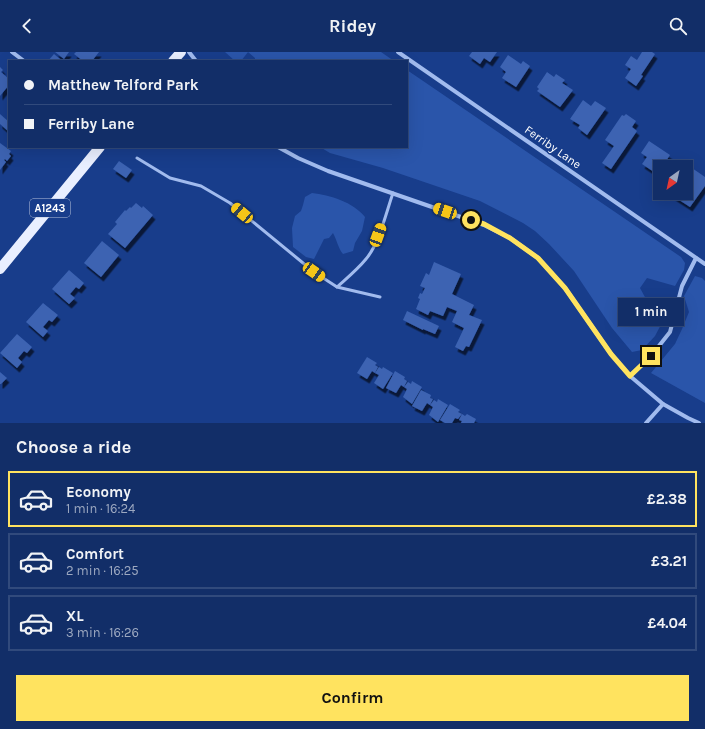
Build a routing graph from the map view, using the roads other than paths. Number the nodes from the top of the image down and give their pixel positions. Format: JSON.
{"nodes":[{"id":1,"x":12,"y":52,"type":"edge"},
{"id":2,"x":181,"y":52,"type":"edge"},
{"id":3,"x":189,"y":52,"type":"edge"},
{"id":4,"x":398,"y":52,"type":"edge"},
{"id":5,"x":23,"y":60,"type":"edge"},
{"id":6,"x":174,"y":60,"type":"edge"},
{"id":7,"x":195,"y":60,"type":"edge"},
{"id":8,"x":99,"y":148,"type":"edge"},
{"id":9,"x":280,"y":148,"type":"edge"},
{"id":10,"x":137,"y":158,"type":"dead end"},
{"id":11,"x":393,"y":193,"type":"junction"},
{"id":12,"x":696,"y":258,"type":"junction"},
{"id":13,"x":705,"y":264,"type":"edge"},
{"id":14,"x":0,"y":269,"type":"edge"},
{"id":15,"x":337,"y":287,"type":"junction"},
{"id":16,"x":380,"y":297,"type":"dead end"},
{"id":17,"x":630,"y":376,"type":"junction"},
{"id":18,"x":663,"y":404,"type":"junction"},
{"id":19,"x":646,"y":423,"type":"edge"},
{"id":20,"x":699,"y":423,"type":"edge"}],
"edges":[{"from":1,"to":5,"type":"street"},
{"from":2,"to":6,"type":"main road"},
{"from":3,"to":7,"type":"street"},
{"from":4,"to":12,"type":"street","name":"Ferriby Lane"},
{"from":8,"to":14,"type":"main road","number":"A1243"},
{"from":9,"to":11,"type":"street"},
{"from":10,"to":15,"type":"lane"},
{"from":11,"to":15,"type":"lane"},
{"from":11,"to":17,"type":"street"},
{"from":12,"to":13,"type":"street","name":"Ferriby Lane"},
{"from":12,"to":17,"type":"street"},
{"from":15,"to":16,"type":"lane"},
{"from":17,"to":18,"type":"street"},
{"from":18,"to":19,"type":"street"},
{"from":18,"to":20,"type":"street"}]}
